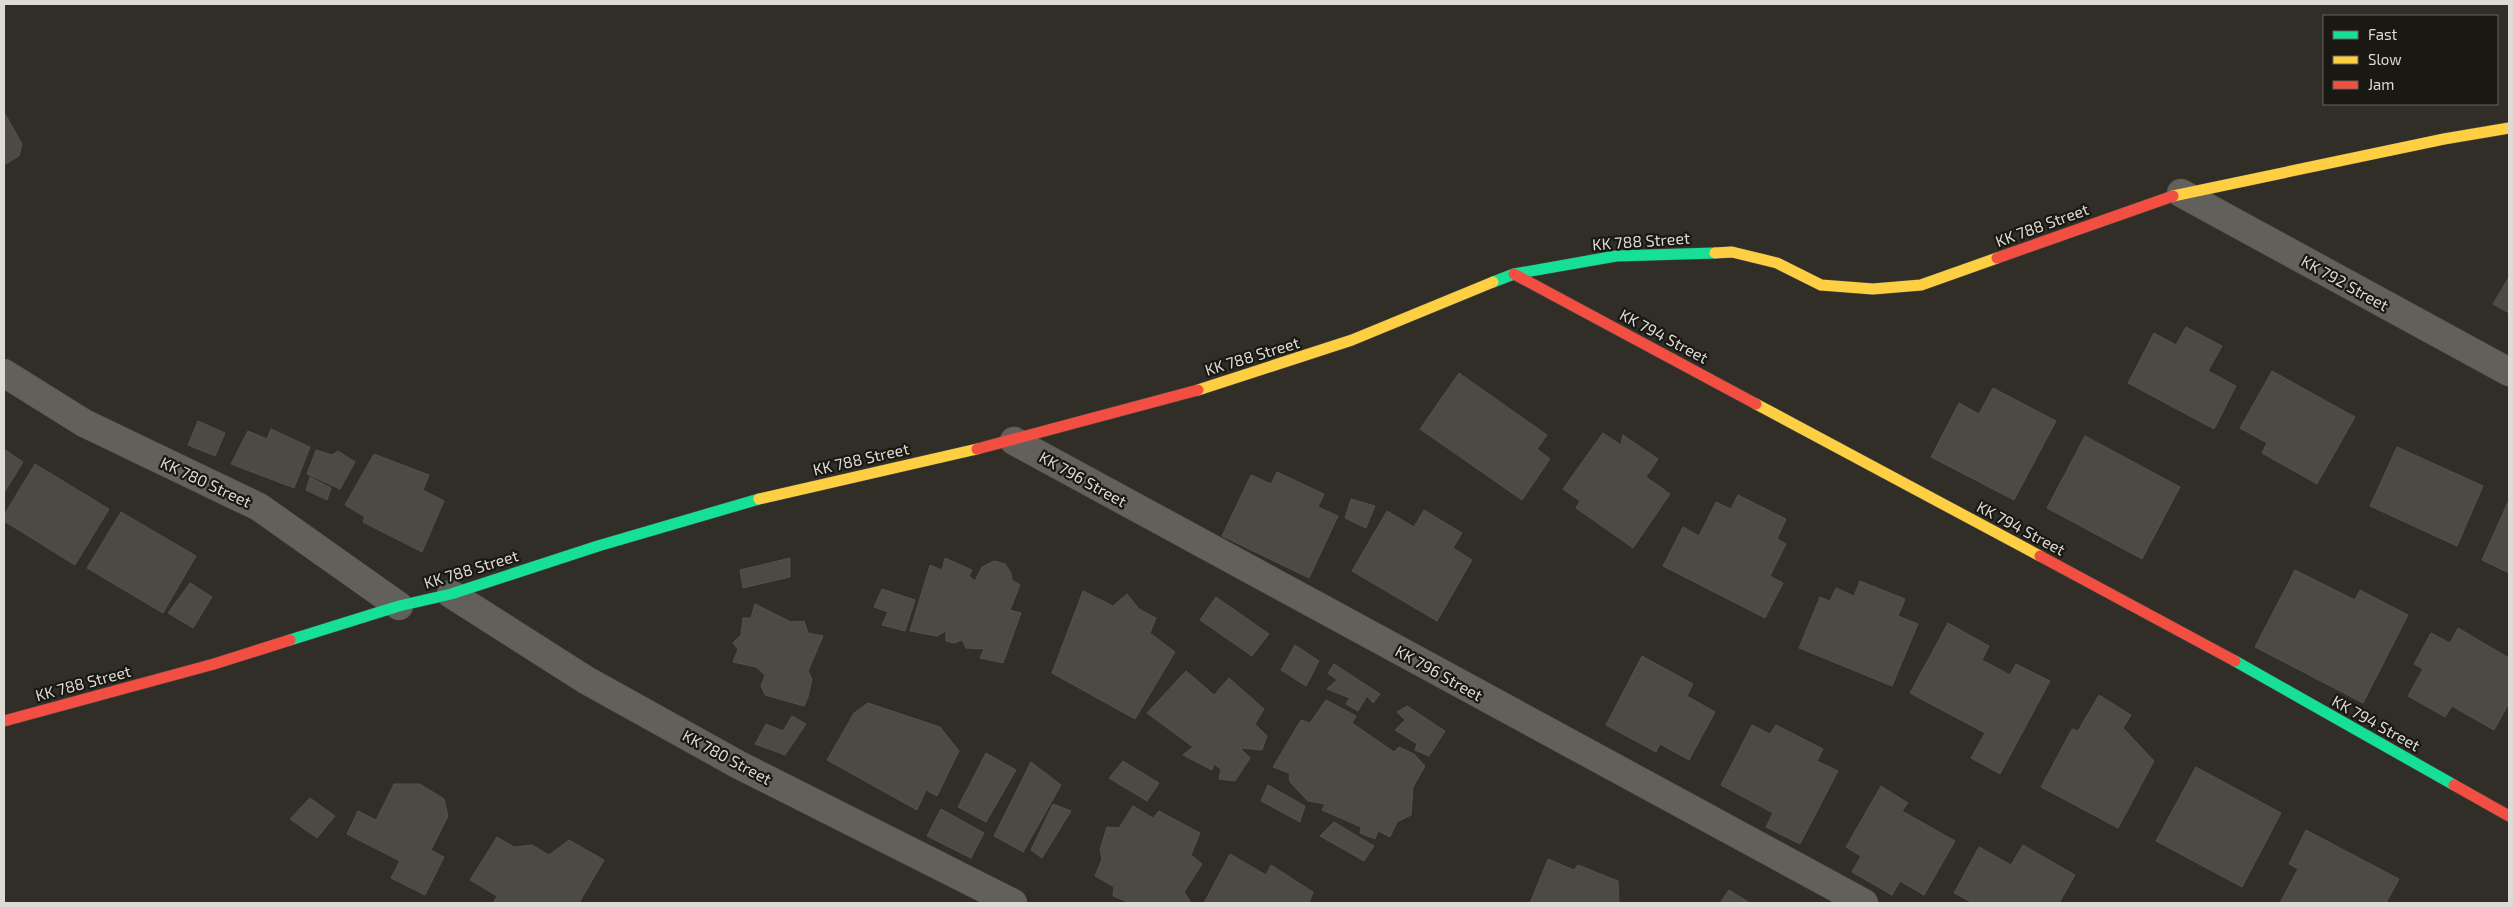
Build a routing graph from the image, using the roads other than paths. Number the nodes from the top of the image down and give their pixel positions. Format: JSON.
{"nodes":[{"id":1,"x":2509,"y":128,"type":"edge"},
{"id":2,"x":2180,"y":193,"type":"junction"},
{"id":3,"x":1514,"y":274,"type":"junction"},
{"id":4,"x":2509,"y":372,"type":"edge"},
{"id":5,"x":4,"y":373,"type":"edge"},
{"id":6,"x":1014,"y":441,"type":"junction"},
{"id":7,"x":450,"y":594,"type":"junction"},
{"id":8,"x":399,"y":606,"type":"junction"},
{"id":9,"x":4,"y":721,"type":"edge"},
{"id":10,"x":2509,"y":816,"type":"edge"},
{"id":11,"x":1013,"y":903,"type":"edge"},
{"id":12,"x":1864,"y":903,"type":"edge"}],
"edges":[{"from":1,"to":2,"type":"street","name":"KK 788 Street"},
{"from":2,"to":3,"type":"street","name":"KK 788 Street"},
{"from":2,"to":4,"type":"street","name":"KK 792 Street"},
{"from":3,"to":6,"type":"street","name":"KK 788 Street"},
{"from":3,"to":10,"type":"street","name":"KK 794 Street"},
{"from":5,"to":8,"type":"street","name":"KK 780 Street"},
{"from":6,"to":7,"type":"street","name":"KK 788 Street"},
{"from":6,"to":12,"type":"street","name":"KK 796 Street"},
{"from":7,"to":8,"type":"street","name":"KK 788 Street"},
{"from":7,"to":11,"type":"street","name":"KK 780 Street"},
{"from":8,"to":9,"type":"street","name":"KK 788 Street"}]}
